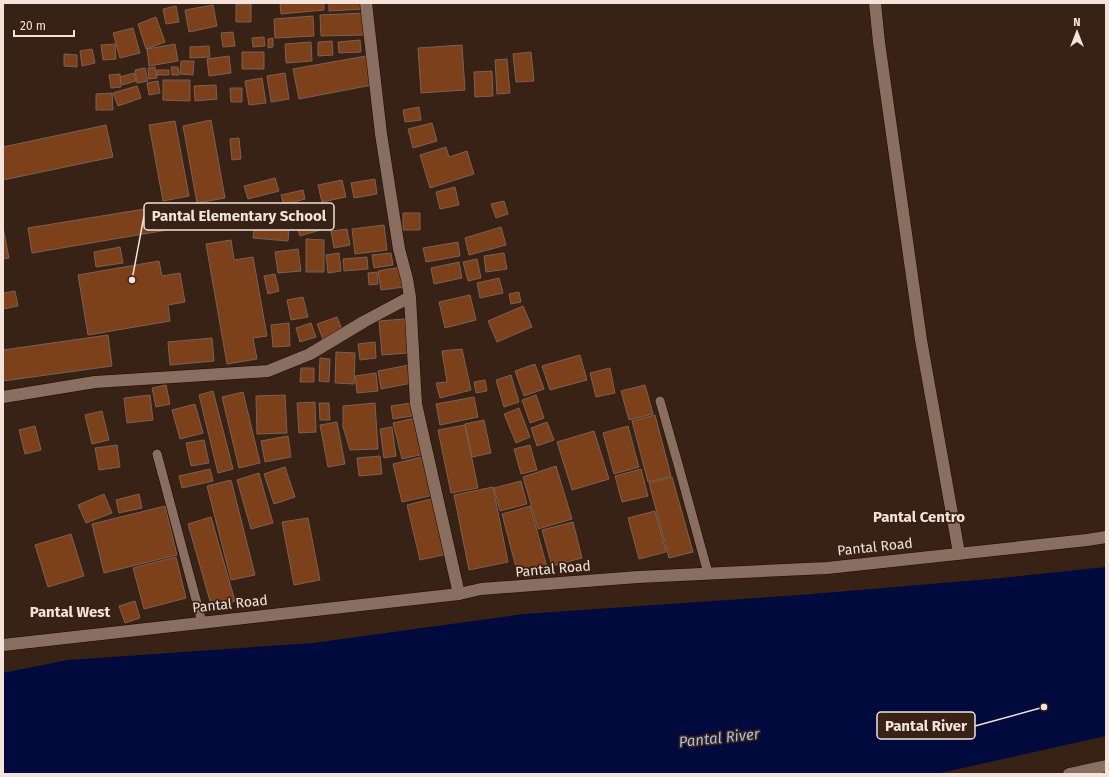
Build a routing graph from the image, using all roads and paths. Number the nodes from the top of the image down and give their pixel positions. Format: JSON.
{"nodes":[{"id":1,"x":366,"y":3,"type":"edge"},
{"id":2,"x":875,"y":3,"type":"edge"},
{"id":3,"x":410,"y":297,"type":"junction"},
{"id":4,"x":3,"y":397,"type":"edge"},
{"id":5,"x":660,"y":401,"type":"dead end"},
{"id":6,"x":157,"y":454,"type":"dead end"},
{"id":7,"x":1106,"y":537,"type":"edge"},
{"id":8,"x":959,"y":554,"type":"junction"},
{"id":9,"x":708,"y":573,"type":"junction"},
{"id":10,"x":458,"y":594,"type":"junction"},
{"id":11,"x":202,"y":622,"type":"junction"},
{"id":12,"x":3,"y":645,"type":"edge"},
{"id":13,"x":1106,"y":766,"type":"edge"},
{"id":14,"x":1069,"y":774,"type":"edge"}],
"edges":[{"from":1,"to":3,"type":"street"},
{"from":2,"to":8,"type":"street"},
{"from":3,"to":4,"type":"street"},
{"from":3,"to":10,"type":"street"},
{"from":5,"to":9,"type":"lane"},
{"from":6,"to":11,"type":"lane"},
{"from":7,"to":8,"type":"street","name":"Pantal Road"},
{"from":8,"to":9,"type":"street","name":"Pantal Road"},
{"from":9,"to":10,"type":"street","name":"Pantal Road"},
{"from":10,"to":11,"type":"street","name":"Pantal Road"},
{"from":11,"to":12,"type":"street","name":"Pantal Road"},
{"from":13,"to":14,"type":"street"}]}
